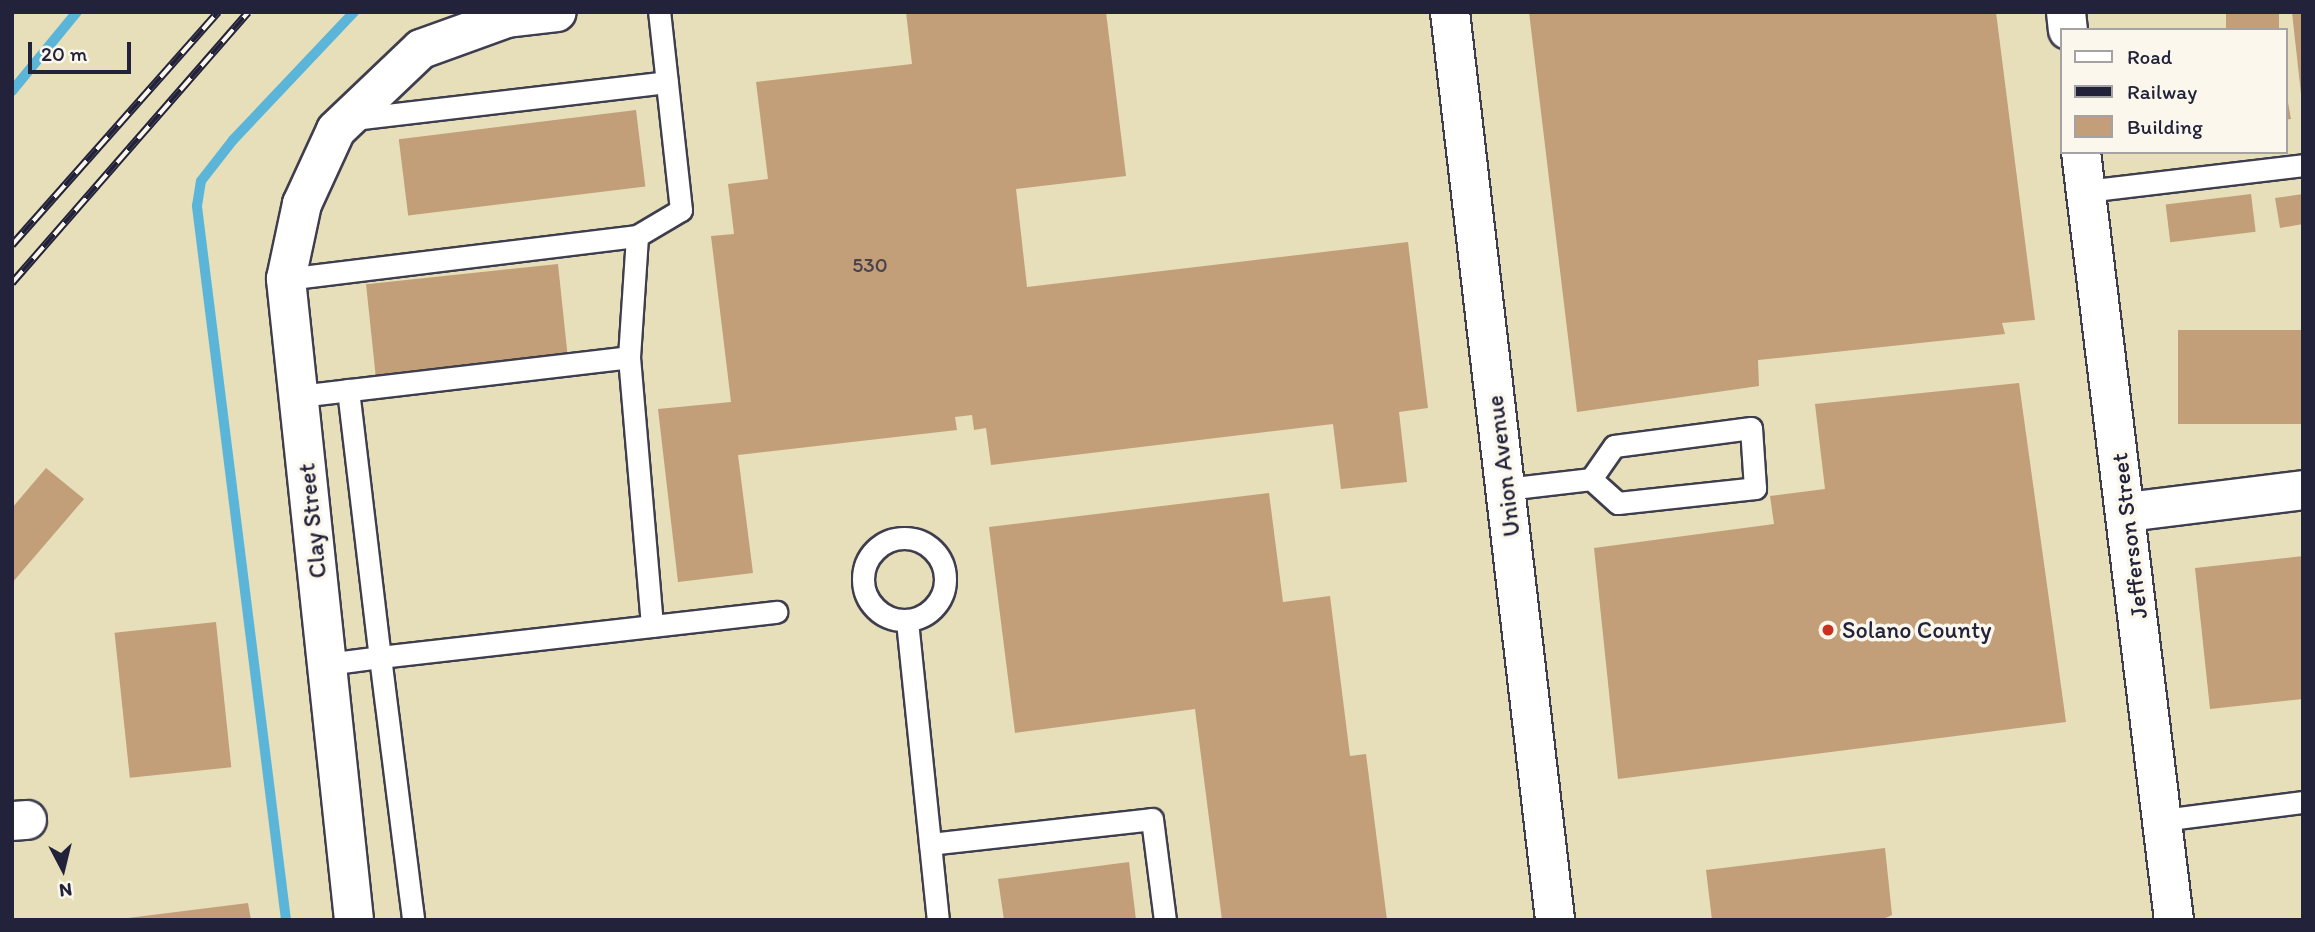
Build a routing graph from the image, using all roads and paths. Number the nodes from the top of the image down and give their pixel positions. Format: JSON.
{"nodes":[{"id":1,"x":557,"y":12,"type":"edge"},
{"id":2,"x":659,"y":12,"type":"edge"},
{"id":3,"x":1450,"y":12,"type":"edge"},
{"id":4,"x":667,"y":82,"type":"junction"},
{"id":5,"x":341,"y":125,"type":"junction"},
{"id":6,"x":2081,"y":154,"type":"edge"},
{"id":7,"x":2303,"y":165,"type":"edge"},
{"id":8,"x":2086,"y":191,"type":"junction"},
{"id":9,"x":637,"y":236,"type":"junction"},
{"id":10,"x":286,"y":279,"type":"junction"},
{"id":11,"x":629,"y":357,"type":"junction"},
{"id":12,"x":348,"y":390,"type":"junction"},
{"id":13,"x":299,"y":396,"type":"junction"},
{"id":14,"x":1591,"y":479,"type":"junction"},
{"id":15,"x":1506,"y":489,"type":"junction"},
{"id":16,"x":2303,"y":490,"type":"edge"},
{"id":17,"x":2127,"y":512,"type":"junction"},
{"id":18,"x":776,"y":612,"type":"dead end"},
{"id":19,"x":907,"y":621,"type":"dead end"},
{"id":20,"x":652,"y":626,"type":"junction"},
{"id":21,"x":380,"y":657,"type":"junction"},
{"id":22,"x":327,"y":664,"type":"junction"},
{"id":23,"x":2303,"y":803,"type":"edge"},
{"id":24,"x":2162,"y":820,"type":"junction"},
{"id":25,"x":930,"y":844,"type":"junction"},
{"id":26,"x":354,"y":920,"type":"edge"},
{"id":27,"x":413,"y":920,"type":"edge"},
{"id":28,"x":939,"y":920,"type":"edge"},
{"id":29,"x":1165,"y":920,"type":"edge"},
{"id":30,"x":1555,"y":920,"type":"edge"},
{"id":31,"x":2174,"y":920,"type":"edge"}],
"edges":[{"from":1,"to":5,"type":"street"},
{"from":2,"to":4,"type":"lane"},
{"from":3,"to":15,"type":"street","name":"Union Avenue"},
{"from":4,"to":5,"type":"lane"},
{"from":4,"to":9,"type":"lane"},
{"from":5,"to":10,"type":"street","name":"Clay Street"},
{"from":6,"to":8,"type":"street","name":"Jefferson Street"},
{"from":7,"to":8,"type":"lane"},
{"from":8,"to":17,"type":"street","name":"Jefferson Street"},
{"from":9,"to":10,"type":"lane"},
{"from":9,"to":11,"type":"lane"},
{"from":10,"to":13,"type":"street","name":"Clay Street"},
{"from":11,"to":12,"type":"lane"},
{"from":11,"to":20,"type":"lane"},
{"from":12,"to":13,"type":"lane"},
{"from":12,"to":21,"type":"lane"},
{"from":13,"to":22,"type":"street","name":"Clay Street"},
{"from":14,"to":14,"type":"lane"},
{"from":14,"to":15,"type":"lane"},
{"from":15,"to":30,"type":"street","name":"Union Avenue"},
{"from":16,"to":17,"type":"street"},
{"from":17,"to":24,"type":"street","name":"Jefferson Street"},
{"from":18,"to":20,"type":"lane"},
{"from":19,"to":25,"type":"lane"},
{"from":20,"to":21,"type":"lane"},
{"from":21,"to":22,"type":"lane"},
{"from":21,"to":27,"type":"lane"},
{"from":22,"to":26,"type":"street","name":"Clay Street"},
{"from":23,"to":24,"type":"lane"},
{"from":24,"to":31,"type":"street","name":"Jefferson Street"},
{"from":25,"to":28,"type":"lane"},
{"from":25,"to":29,"type":"lane"}]}
